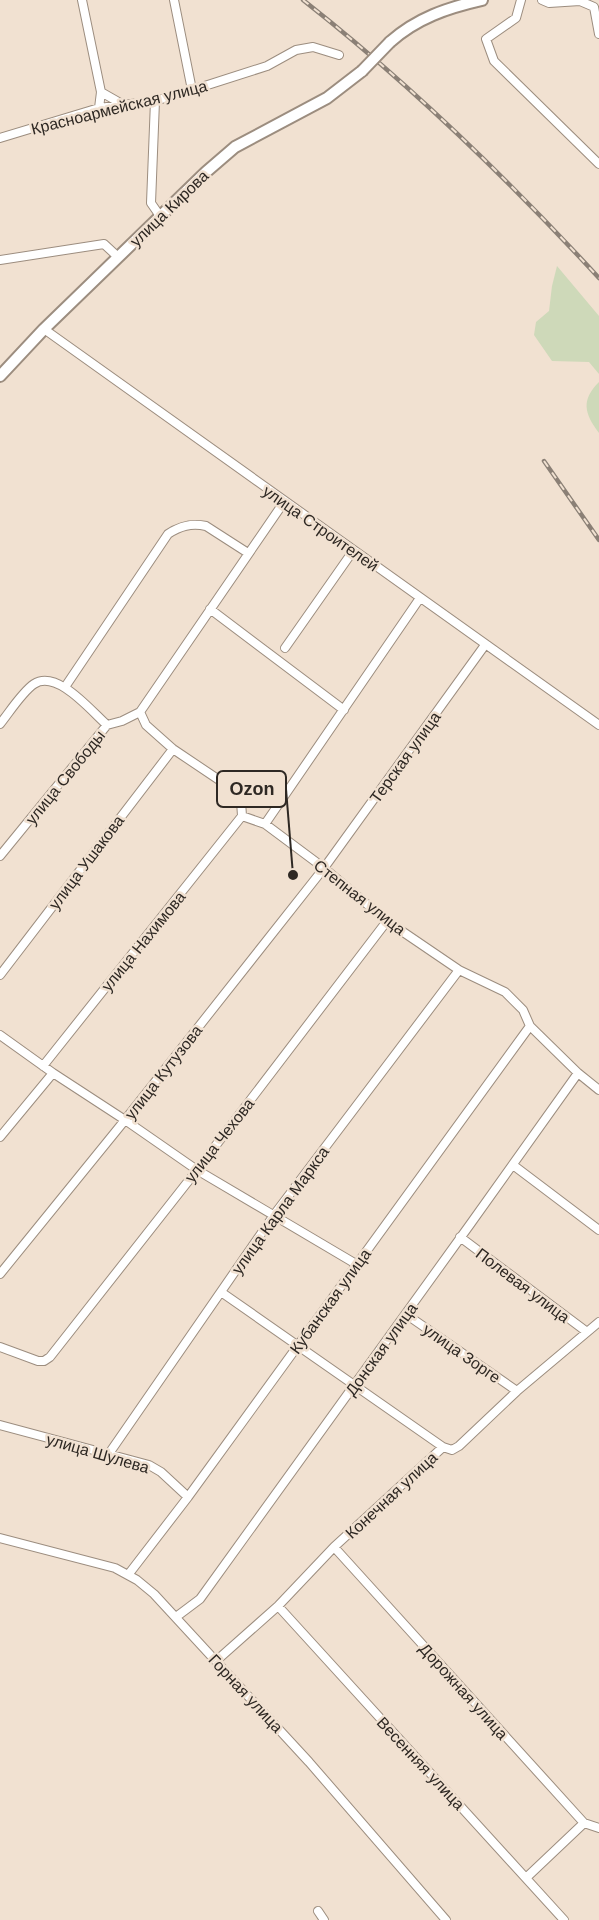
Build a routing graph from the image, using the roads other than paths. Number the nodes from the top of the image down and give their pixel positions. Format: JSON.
{"nodes":[{"id":1,"x":82,"y":0,"type":"edge"},
{"id":2,"x":174,"y":0,"type":"edge"},
{"id":3,"x":482,"y":0,"type":"edge"},
{"id":4,"x":522,"y":0,"type":"edge"},
{"id":5,"x":542,"y":0,"type":"edge"},
{"id":6,"x":599,"y":34,"type":"edge"},
{"id":7,"x":339,"y":56,"type":"dead end"},
{"id":8,"x":192,"y":90,"type":"junction"},
{"id":9,"x":101,"y":92,"type":"junction"},
{"id":10,"x":154,"y":101,"type":"junction"},
{"id":11,"x":122,"y":104,"type":"junction"},
{"id":12,"x":99,"y":108,"type":"junction"},
{"id":13,"x":0,"y":138,"type":"edge"},
{"id":14,"x":599,"y":164,"type":"edge"},
{"id":15,"x":160,"y":216,"type":"junction"},
{"id":16,"x":118,"y":257,"type":"junction"},
{"id":17,"x":0,"y":260,"type":"edge"},
{"id":18,"x":44,"y":329,"type":"junction"},
{"id":19,"x":0,"y":376,"type":"edge"},
{"id":20,"x":284,"y":502,"type":"junction"},
{"id":21,"x":353,"y":551,"type":"junction"},
{"id":22,"x":248,"y":553,"type":"junction"},
{"id":23,"x":420,"y":598,"type":"junction"},
{"id":24,"x":210,"y":609,"type":"junction"},
{"id":25,"x":485,"y":645,"type":"junction"},
{"id":26,"x":285,"y":648,"type":"dead end"},
{"id":27,"x":65,"y":687,"type":"junction"},
{"id":28,"x":344,"y":710,"type":"junction"},
{"id":29,"x":140,"y":712,"type":"junction"},
{"id":30,"x":0,"y":724,"type":"edge"},
{"id":31,"x":107,"y":725,"type":"junction"},
{"id":32,"x":599,"y":725,"type":"edge"},
{"id":33,"x":173,"y":748,"type":"junction"},
{"id":34,"x":242,"y":816,"type":"junction"},
{"id":35,"x":265,"y":824,"type":"junction"},
{"id":36,"x":0,"y":856,"type":"edge"},
{"id":37,"x":324,"y":868,"type":"junction"},
{"id":38,"x":387,"y":921,"type":"junction"},
{"id":39,"x":459,"y":970,"type":"junction"},
{"id":40,"x":0,"y":975,"type":"edge"},
{"id":41,"x":530,"y":1026,"type":"junction"},
{"id":42,"x":0,"y":1035,"type":"edge"},
{"id":43,"x":43,"y":1066,"type":"junction"},
{"id":44,"x":53,"y":1073,"type":"junction"},
{"id":45,"x":578,"y":1073,"type":"junction"},
{"id":46,"x":599,"y":1090,"type":"edge"},
{"id":47,"x":126,"y":1120,"type":"junction"},
{"id":48,"x":0,"y":1137,"type":"edge"},
{"id":49,"x":513,"y":1165,"type":"junction"},
{"id":50,"x":196,"y":1170,"type":"junction"},
{"id":51,"x":274,"y":1215,"type":"junction"},
{"id":52,"x":599,"y":1230,"type":"edge"},
{"id":53,"x":460,"y":1237,"type":"junction"},
{"id":54,"x":356,"y":1264,"type":"junction"},
{"id":55,"x":0,"y":1274,"type":"edge"},
{"id":56,"x":221,"y":1292,"type":"junction"},
{"id":57,"x":407,"y":1315,"type":"junction"},
{"id":58,"x":599,"y":1322,"type":"edge"},
{"id":59,"x":587,"y":1332,"type":"junction"},
{"id":60,"x":0,"y":1347,"type":"edge"},
{"id":61,"x":297,"y":1347,"type":"junction"},
{"id":62,"x":354,"y":1387,"type":"junction"},
{"id":63,"x":517,"y":1391,"type":"junction"},
{"id":64,"x":0,"y":1425,"type":"edge"},
{"id":65,"x":443,"y":1447,"type":"junction"},
{"id":66,"x":108,"y":1455,"type":"junction"},
{"id":67,"x":188,"y":1497,"type":"junction"},
{"id":68,"x":0,"y":1538,"type":"edge"},
{"id":69,"x":334,"y":1547,"type":"junction"},
{"id":70,"x":128,"y":1575,"type":"junction"},
{"id":71,"x":278,"y":1606,"type":"junction"},
{"id":72,"x":176,"y":1617,"type":"junction"},
{"id":73,"x":216,"y":1660,"type":"junction"},
{"id":74,"x":584,"y":1823,"type":"junction"},
{"id":75,"x":599,"y":1828,"type":"edge"},
{"id":76,"x":527,"y":1877,"type":"junction"},
{"id":77,"x":318,"y":1911,"type":"dead end"},
{"id":78,"x":441,"y":1918,"type":"edge"},
{"id":79,"x":324,"y":1920,"type":"edge"},
{"id":80,"x":564,"y":1920,"type":"edge"}],
"edges":[{"from":1,"to":9,"type":"street"},
{"from":2,"to":8,"type":"street"},
{"from":3,"to":15,"type":"main road","name":"улица Кирова","bridge":true},
{"from":4,"to":14,"type":"street"},
{"from":5,"to":6,"type":"street"},
{"from":7,"to":8,"type":"street","name":"Красноармейская улица"},
{"from":8,"to":10,"type":"street","name":"Красноармейская улица"},
{"from":9,"to":11,"type":"street"},
{"from":9,"to":12,"type":"street"},
{"from":10,"to":11,"type":"street","name":"Красноармейская улица"},
{"from":10,"to":15,"type":"street"},
{"from":11,"to":12,"type":"street","name":"Красноармейская улица"},
{"from":12,"to":13,"type":"street","name":"Красноармейская улица"},
{"from":15,"to":16,"type":"main road","name":"улица Кирова"},
{"from":16,"to":17,"type":"street"},
{"from":16,"to":18,"type":"main road","name":"улица Кирова"},
{"from":18,"to":19,"type":"main road","name":"улица Кирова"},
{"from":18,"to":20,"type":"street","name":"улица Строителей"},
{"from":20,"to":21,"type":"street","name":"улица Строителей"},
{"from":20,"to":22,"type":"street"},
{"from":21,"to":23,"type":"street","name":"улица Строителей"},
{"from":21,"to":26,"type":"street"},
{"from":22,"to":24,"type":"street"},
{"from":22,"to":27,"type":"street"},
{"from":23,"to":25,"type":"street","name":"улица Строителей"},
{"from":23,"to":28,"type":"street"},
{"from":24,"to":28,"type":"street"},
{"from":24,"to":29,"type":"street"},
{"from":25,"to":32,"type":"street","name":"улица Строителей"},
{"from":25,"to":37,"type":"street","name":"Терская улица"},
{"from":27,"to":30,"type":"street"},
{"from":27,"to":31,"type":"street"},
{"from":28,"to":35,"type":"street"},
{"from":29,"to":31,"type":"street"},
{"from":29,"to":33,"type":"street"},
{"from":31,"to":36,"type":"street","name":"улица Свободы"},
{"from":33,"to":34,"type":"street"},
{"from":33,"to":40,"type":"street","name":"улица Ушакова"},
{"from":34,"to":35,"type":"street","name":"Степная улица"},
{"from":34,"to":43,"type":"street","name":"улица Нахимова"},
{"from":35,"to":37,"type":"street","name":"Степная улица"},
{"from":37,"to":38,"type":"street","name":"Степная улица"},
{"from":37,"to":47,"type":"street","name":"улица Кутузова"},
{"from":38,"to":39,"type":"street","name":"Степная улица"},
{"from":38,"to":50,"type":"street","name":"улица Чехова"},
{"from":39,"to":41,"type":"street","name":"Степная улица"},
{"from":39,"to":51,"type":"street","name":"улица Карла Маркса"},
{"from":41,"to":45,"type":"street","name":"Степная улица"},
{"from":41,"to":54,"type":"street","name":"Кубанская улица"},
{"from":42,"to":43,"type":"street"},
{"from":43,"to":44,"type":"street"},
{"from":44,"to":47,"type":"street"},
{"from":44,"to":48,"type":"street"},
{"from":45,"to":46,"type":"street","name":"Степная улица"},
{"from":45,"to":49,"type":"street","name":"Донская улица"},
{"from":47,"to":50,"type":"street"},
{"from":47,"to":55,"type":"street","name":"улица Кутузова"},
{"from":49,"to":52,"type":"street"},
{"from":49,"to":53,"type":"street","name":"Донская улица"},
{"from":50,"to":51,"type":"street"},
{"from":50,"to":60,"type":"street","name":"улица Чехова"},
{"from":51,"to":54,"type":"street"},
{"from":51,"to":56,"type":"street","name":"улица Карла Маркса"},
{"from":53,"to":57,"type":"street","name":"Донская улица"},
{"from":53,"to":59,"type":"street","name":"Полевая улица"},
{"from":54,"to":61,"type":"street","name":"Кубанская улица"},
{"from":56,"to":61,"type":"street"},
{"from":56,"to":66,"type":"street","name":"улица Карла Маркса"},
{"from":57,"to":62,"type":"street","name":"Донская улица"},
{"from":57,"to":63,"type":"street","name":"улица Зорге"},
{"from":58,"to":59,"type":"street","name":"Конечная улица"},
{"from":59,"to":63,"type":"street","name":"Конечная улица"},
{"from":61,"to":62,"type":"street"},
{"from":61,"to":67,"type":"street","name":"Кубанская улица"},
{"from":62,"to":65,"type":"street"},
{"from":62,"to":72,"type":"street","name":"Донская улица"},
{"from":63,"to":65,"type":"street","name":"Конечная улица"},
{"from":64,"to":66,"type":"street","name":"улица Шулева"},
{"from":65,"to":69,"type":"street","name":"Конечная улица"},
{"from":66,"to":67,"type":"street","name":"улица Шулева"},
{"from":67,"to":70,"type":"street","name":"Кубанская улица"},
{"from":68,"to":70,"type":"street","name":"Горная улица"},
{"from":69,"to":71,"type":"street","name":"Конечная улица"},
{"from":69,"to":74,"type":"street","name":"Дорожная улица"},
{"from":70,"to":72,"type":"street","name":"Горная улица"},
{"from":71,"to":73,"type":"street","name":"Конечная улица"},
{"from":71,"to":76,"type":"street","name":"Весенняя улица"},
{"from":72,"to":73,"type":"street","name":"Горная улица"},
{"from":73,"to":78,"type":"street","name":"Горная улица"},
{"from":74,"to":75,"type":"street","name":"Дорожная улица"},
{"from":74,"to":76,"type":"street"},
{"from":76,"to":80,"type":"street","name":"Весенняя улица"},
{"from":77,"to":79,"type":"street"}]}
